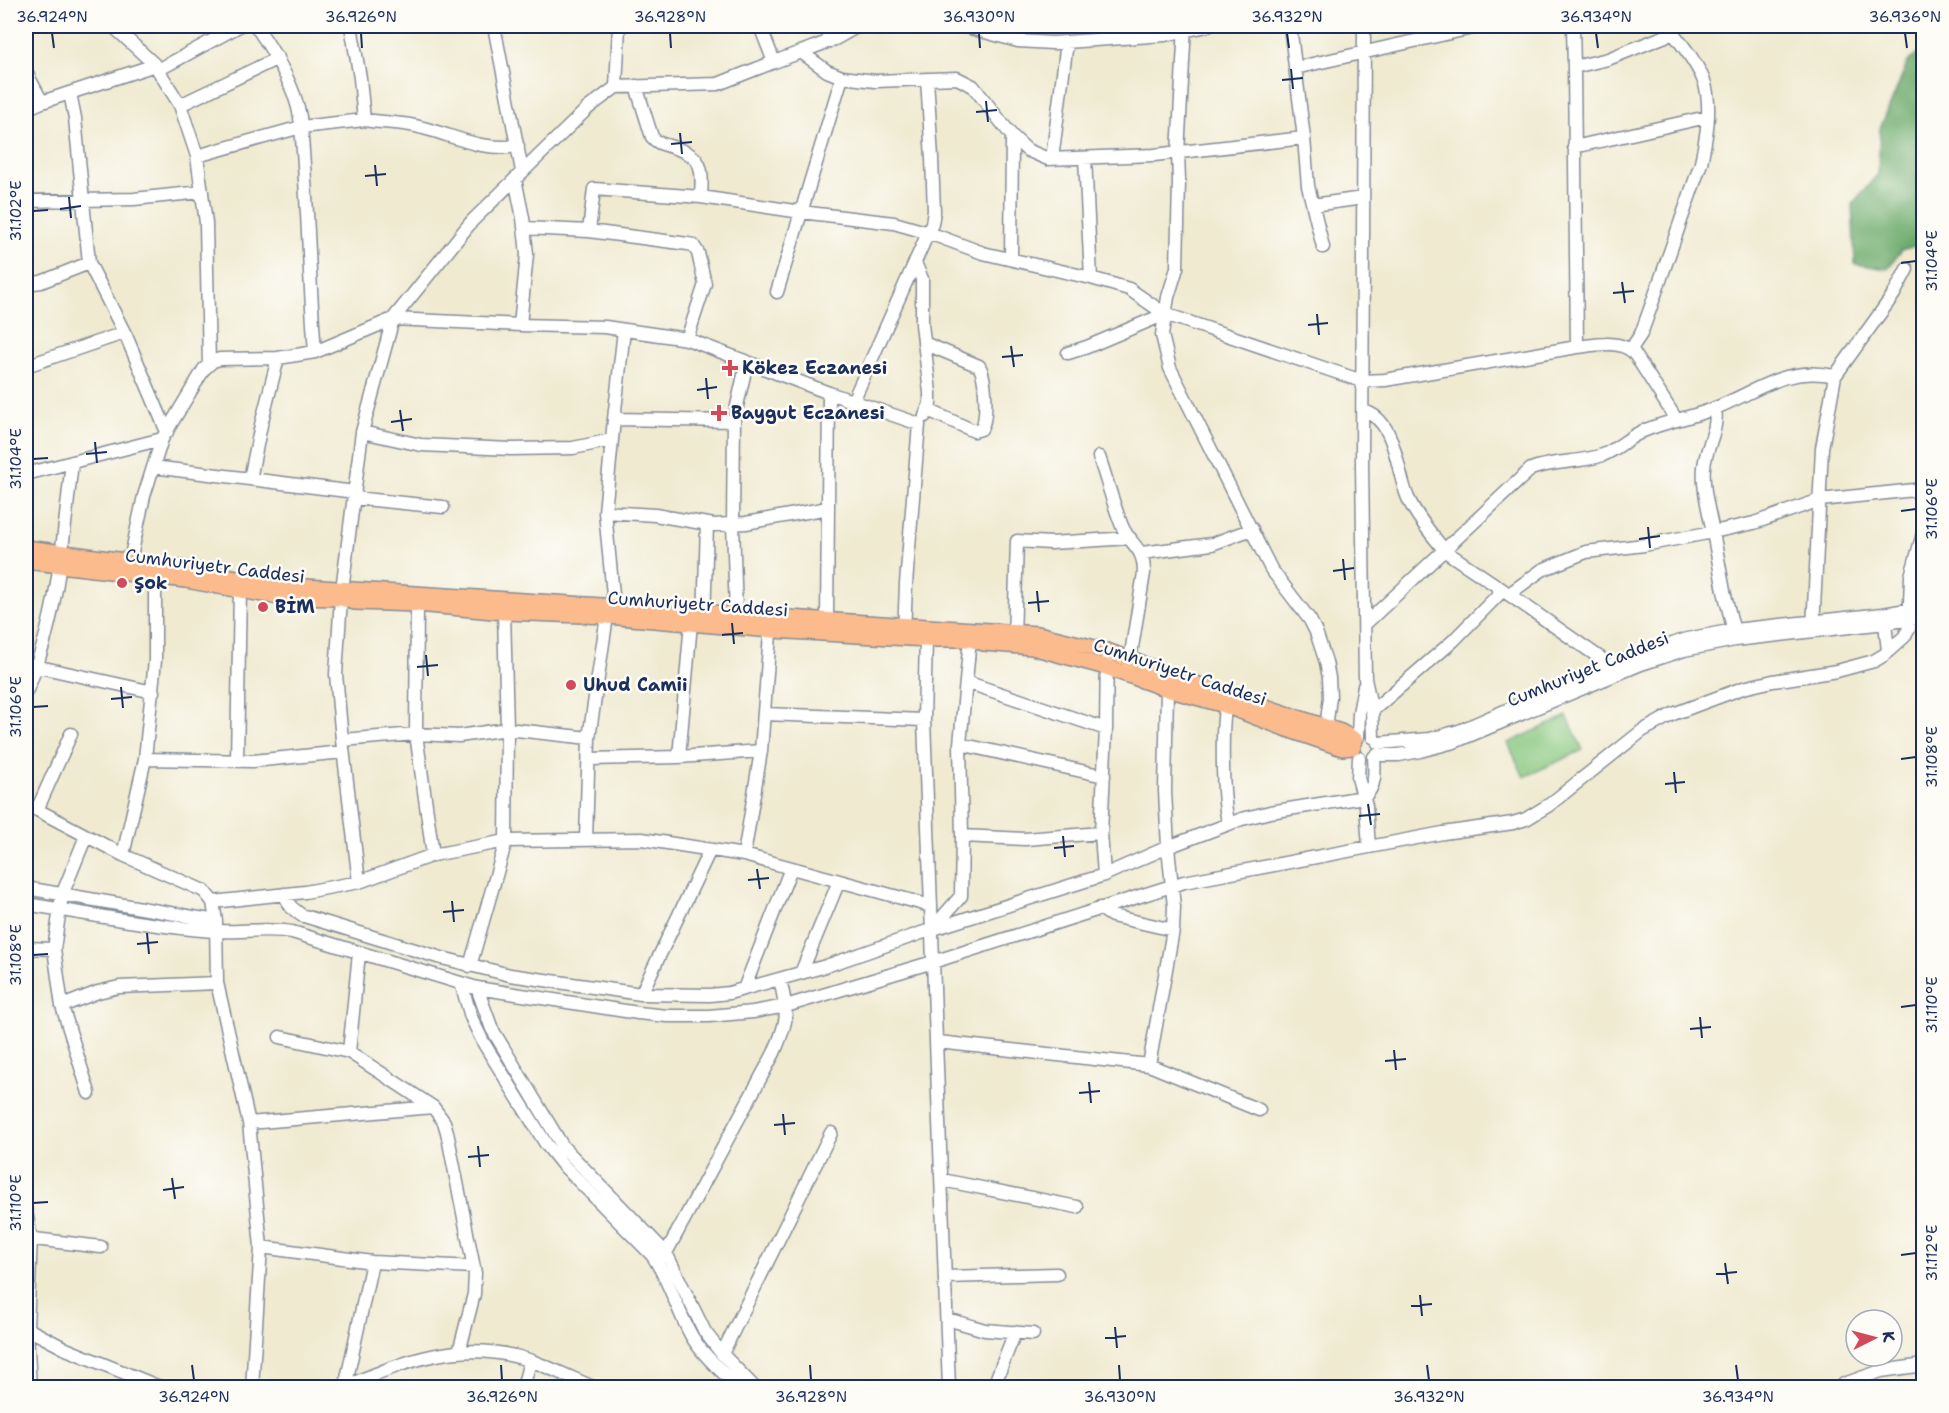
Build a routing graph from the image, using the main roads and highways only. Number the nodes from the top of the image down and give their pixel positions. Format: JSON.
{"nodes":[{"id":1,"x":26,"y":548,"type":"edge"},
{"id":2,"x":60,"y":559,"type":"junction"},
{"id":3,"x":26,"y":561,"type":"edge"},
{"id":4,"x":155,"y":571,"type":"junction"},
{"id":5,"x":342,"y":594,"type":"junction"},
{"id":6,"x":611,"y":611,"type":"junction"},
{"id":7,"x":700,"y":619,"type":"junction"},
{"id":8,"x":771,"y":623,"type":"junction"},
{"id":9,"x":904,"y":631,"type":"junction"},
{"id":10,"x":1014,"y":638,"type":"junction"},
{"id":11,"x":1227,"y":700,"type":"junction"}],
"edges":[{"from":1,"to":2,"type":"main road"},
{"from":2,"to":3,"type":"main road"},
{"from":2,"to":4,"type":"main road"},
{"from":4,"to":5,"type":"main road"},
{"from":4,"to":5,"type":"main road","name":"Cumhuriyetr Caddesi"},
{"from":5,"to":6,"type":"main road"},
{"from":5,"to":6,"type":"main road","name":"Cumhuriyetr Caddesi"},
{"from":6,"to":7,"type":"main road"},
{"from":7,"to":8,"type":"main road","name":"Cumhuriyetr Caddesi"},
{"from":7,"to":8,"type":"main road"},
{"from":8,"to":9,"type":"main road","name":"Cumhuriyetr Caddesi"},
{"from":8,"to":9,"type":"main road"},
{"from":9,"to":10,"type":"main road"},
{"from":9,"to":10,"type":"main road","name":"Cumhuriyetr Caddesi"},
{"from":10,"to":11,"type":"main road","name":"Cumhuriyetr Caddesi"},
{"from":10,"to":11,"type":"main road"},
{"from":11,"to":11,"type":"main road","name":"Cumhuriyetr Caddesi"}]}
